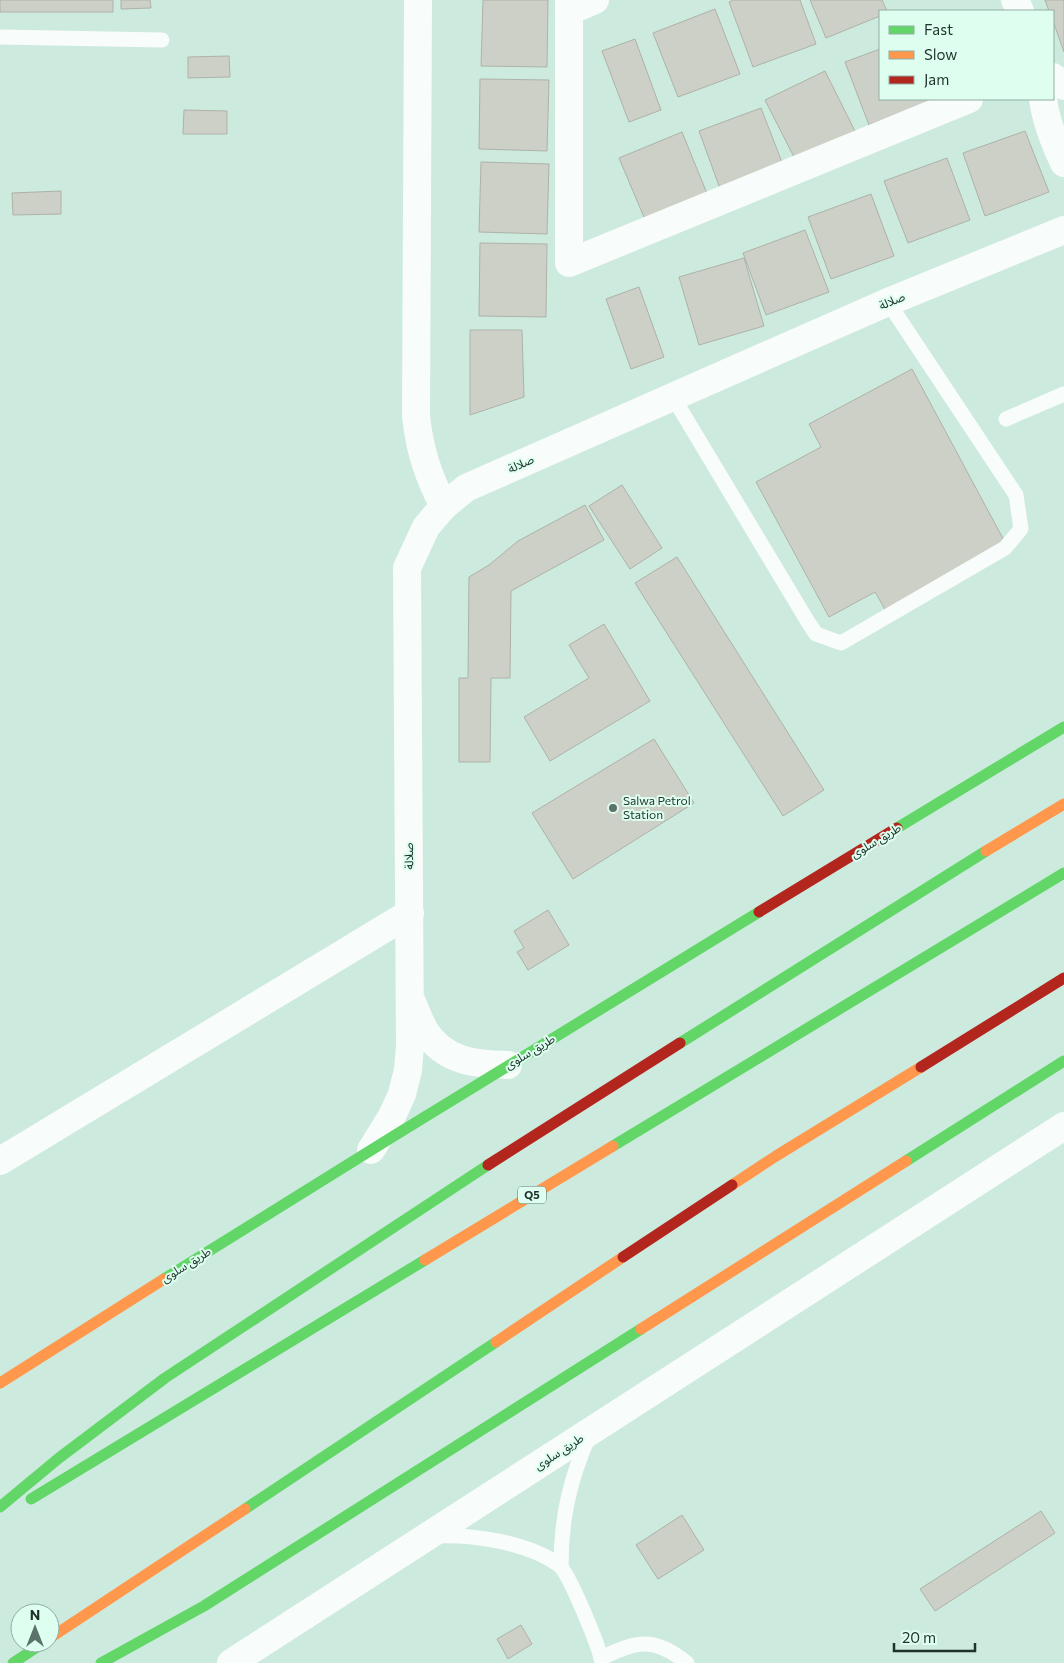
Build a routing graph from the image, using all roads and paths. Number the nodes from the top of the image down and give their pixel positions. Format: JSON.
{"nodes":[{"id":1,"x":418,"y":0,"type":"edge"},
{"id":2,"x":595,"y":0,"type":"edge"},
{"id":3,"x":569,"y":5,"type":"edge"},
{"id":4,"x":0,"y":37,"type":"edge"},
{"id":5,"x":162,"y":40,"type":"dead end"},
{"id":6,"x":1054,"y":78,"type":"edge"},
{"id":7,"x":1064,"y":86,"type":"edge"},
{"id":8,"x":967,"y":100,"type":"edge"},
{"id":9,"x":1043,"y":100,"type":"edge"},
{"id":10,"x":1064,"y":163,"type":"edge"},
{"id":11,"x":1064,"y":230,"type":"edge"},
{"id":12,"x":888,"y":302,"type":"junction"},
{"id":13,"x":1064,"y":394,"type":"edge"},
{"id":14,"x":673,"y":397,"type":"junction"},
{"id":15,"x":1006,"y":418,"type":"dead end"},
{"id":16,"x":444,"y":506,"type":"junction"},
{"id":17,"x":1064,"y":728,"type":"edge"},
{"id":18,"x":1064,"y":804,"type":"edge"},
{"id":19,"x":1064,"y":873,"type":"edge"},
{"id":20,"x":410,"y":913,"type":"junction"},
{"id":21,"x":1064,"y":978,"type":"edge"},
{"id":22,"x":410,"y":998,"type":"junction"},
{"id":23,"x":1064,"y":1061,"type":"edge"},
{"id":24,"x":508,"y":1065,"type":"junction"},
{"id":25,"x":1064,"y":1126,"type":"edge"},
{"id":26,"x":371,"y":1150,"type":"junction"},
{"id":27,"x":0,"y":1161,"type":"edge"},
{"id":28,"x":0,"y":1383,"type":"edge"},
{"id":29,"x":592,"y":1431,"type":"junction"},
{"id":30,"x":0,"y":1507,"type":"edge"},
{"id":31,"x":0,"y":1518,"type":"edge"},
{"id":32,"x":428,"y":1536,"type":"junction"},
{"id":33,"x":560,"y":1566,"type":"junction"},
{"id":34,"x":60,"y":1631,"type":"edge"},
{"id":35,"x":28,"y":1653,"type":"edge"},
{"id":36,"x":602,"y":1661,"type":"edge"},
{"id":37,"x":13,"y":1663,"type":"edge"},
{"id":38,"x":101,"y":1663,"type":"edge"},
{"id":39,"x":231,"y":1663,"type":"edge"},
{"id":40,"x":687,"y":1663,"type":"edge"}],
"edges":[{"from":1,"to":16,"type":"street"},
{"from":2,"to":3,"type":"street"},
{"from":3,"to":8,"type":"street"},
{"from":4,"to":5,"type":"lane"},
{"from":6,"to":7,"type":"street"},
{"from":9,"to":10,"type":"street"},
{"from":11,"to":12,"type":"street","name":"صلالة"},
{"from":12,"to":14,"type":"street","name":"صلالة"},
{"from":12,"to":14,"type":"lane"},
{"from":13,"to":15,"type":"lane"},
{"from":14,"to":16,"type":"street","name":"صلالة"},
{"from":16,"to":20,"type":"street","name":"صلالة"},
{"from":17,"to":24,"type":"main road","name":"طريق سلوى"},
{"from":18,"to":30,"type":"main road"},
{"from":19,"to":31,"type":"main road","number":"Q5"},
{"from":20,"to":22,"type":"street","name":"صلالة"},
{"from":20,"to":27,"type":"street"},
{"from":21,"to":34,"type":"main road"},
{"from":22,"to":24,"type":"street","name":"صلالة"},
{"from":22,"to":26,"type":"street","name":"صلالة"},
{"from":23,"to":38,"type":"main road"},
{"from":24,"to":26,"type":"main road","name":"طريق سلوى"},
{"from":25,"to":29,"type":"street","name":"طريق سلوى"},
{"from":26,"to":28,"type":"main road","name":"طريق سلوى"},
{"from":29,"to":32,"type":"street","name":"طريق سلوى"},
{"from":29,"to":33,"type":"lane"},
{"from":32,"to":33,"type":"lane"},
{"from":32,"to":39,"type":"street","name":"طريق سلوى"},
{"from":33,"to":36,"type":"lane"},
{"from":35,"to":37,"type":"main road"},
{"from":36,"to":40,"type":"lane"}]}
